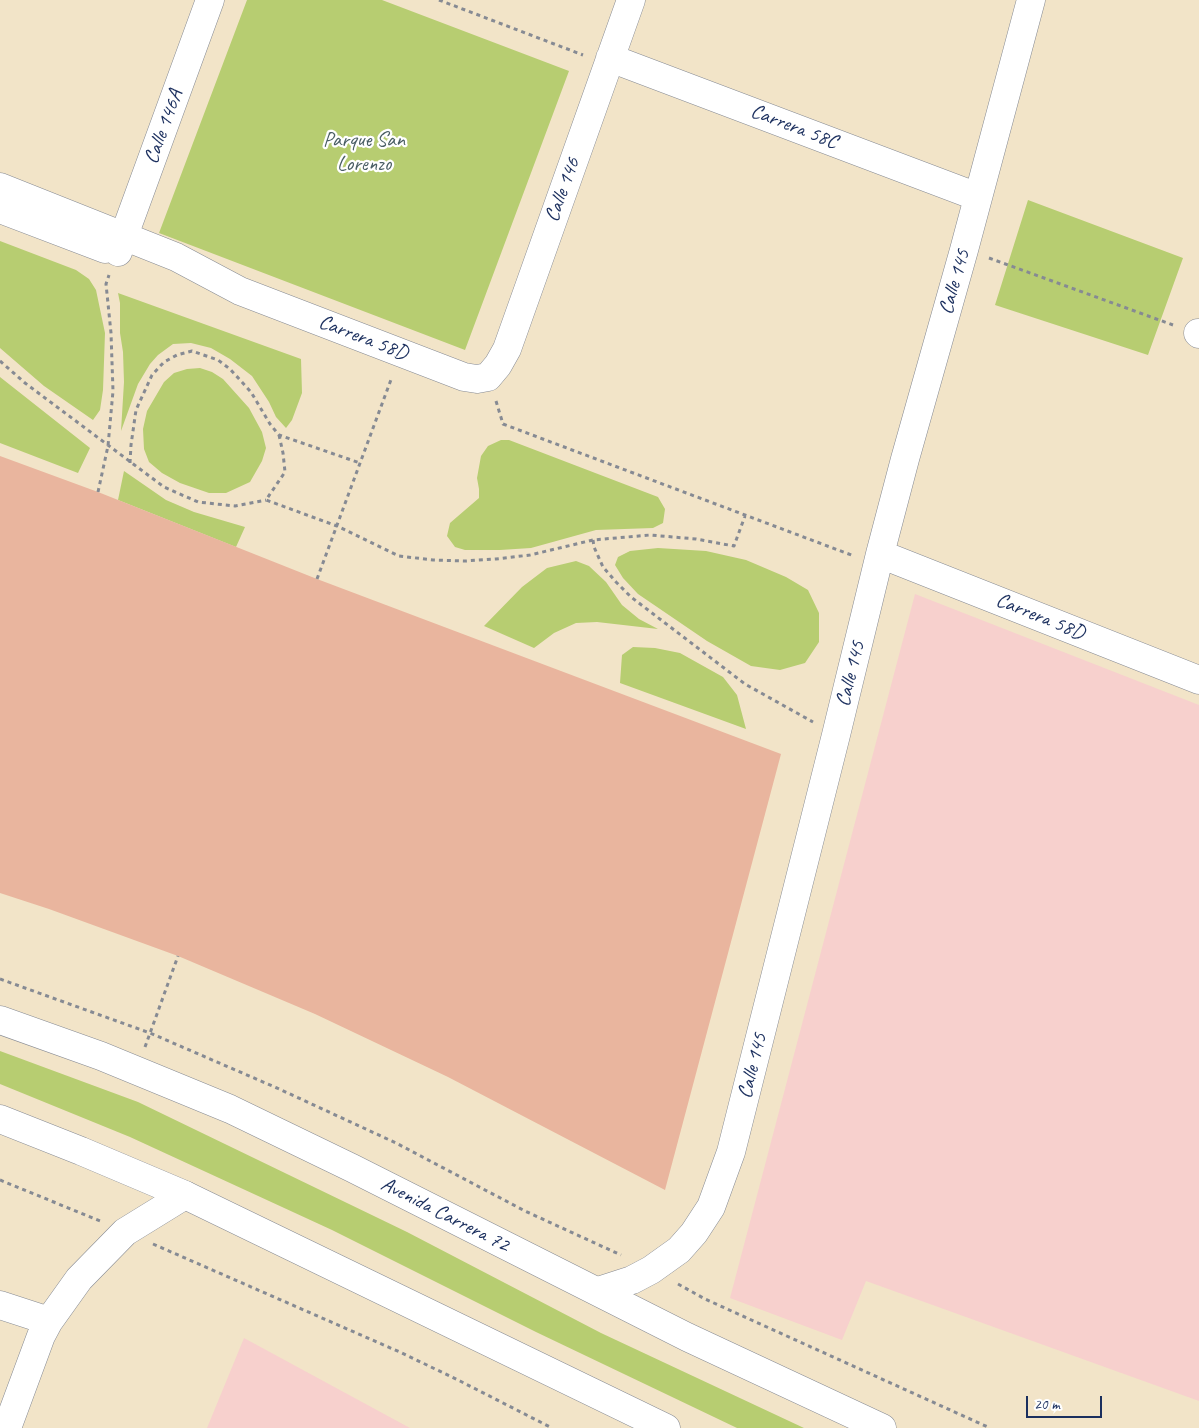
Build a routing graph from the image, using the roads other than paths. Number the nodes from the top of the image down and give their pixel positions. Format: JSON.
{"nodes":[{"id":1,"x":210,"y":0,"type":"edge"},
{"id":2,"x":631,"y":0,"type":"edge"},
{"id":3,"x":1031,"y":0,"type":"edge"},
{"id":4,"x":609,"y":61,"type":"junction"},
{"id":5,"x":0,"y":187,"type":"edge"},
{"id":6,"x":978,"y":197,"type":"junction"},
{"id":7,"x":0,"y":209,"type":"edge"},
{"id":8,"x":120,"y":245,"type":"junction"},
{"id":9,"x":488,"y":377,"type":"joint"},
{"id":10,"x":879,"y":559,"type":"junction"},
{"id":11,"x":1199,"y":680,"type":"edge"},
{"id":12,"x":0,"y":1020,"type":"edge"},
{"id":13,"x":0,"y":1119,"type":"edge"},
{"id":14,"x":185,"y":1195,"type":"junction"},
{"id":15,"x":598,"y":1291,"type":"junction"},
{"id":16,"x":0,"y":1305,"type":"edge"},
{"id":17,"x":49,"y":1321,"type":"junction"},
{"id":18,"x":7,"y":1428,"type":"edge"},
{"id":19,"x":666,"y":1428,"type":"edge"},
{"id":20,"x":882,"y":1428,"type":"edge"}],
"edges":[{"from":1,"to":8,"type":"main road","name":"Calle 146A"},
{"from":2,"to":4,"type":"main road","name":"Calle 146"},
{"from":3,"to":6,"type":"main road","name":"Calle 145"},
{"from":4,"to":6,"type":"main road","name":"Carrera 58C"},
{"from":4,"to":9,"type":"main road","name":"Calle 146"},
{"from":5,"to":8,"type":"main road","name":"Carrera 58D"},
{"from":6,"to":10,"type":"main road","name":"Calle 145"},
{"from":7,"to":8,"type":"main road","name":"Carrera 58D"},
{"from":8,"to":9,"type":"main road","name":"Carrera 58D"},
{"from":10,"to":11,"type":"main road","name":"Carrera 58D"},
{"from":10,"to":15,"type":"main road","name":"Calle 145"},
{"from":12,"to":15,"type":"main road","name":"Avenida Carrera 72"},
{"from":13,"to":14,"type":"main road"},
{"from":14,"to":17,"type":"main road"},
{"from":14,"to":19,"type":"main road"},
{"from":15,"to":20,"type":"main road","name":"Avenida Carrera 72"},
{"from":16,"to":17,"type":"main road"},
{"from":17,"to":18,"type":"main road"}]}
